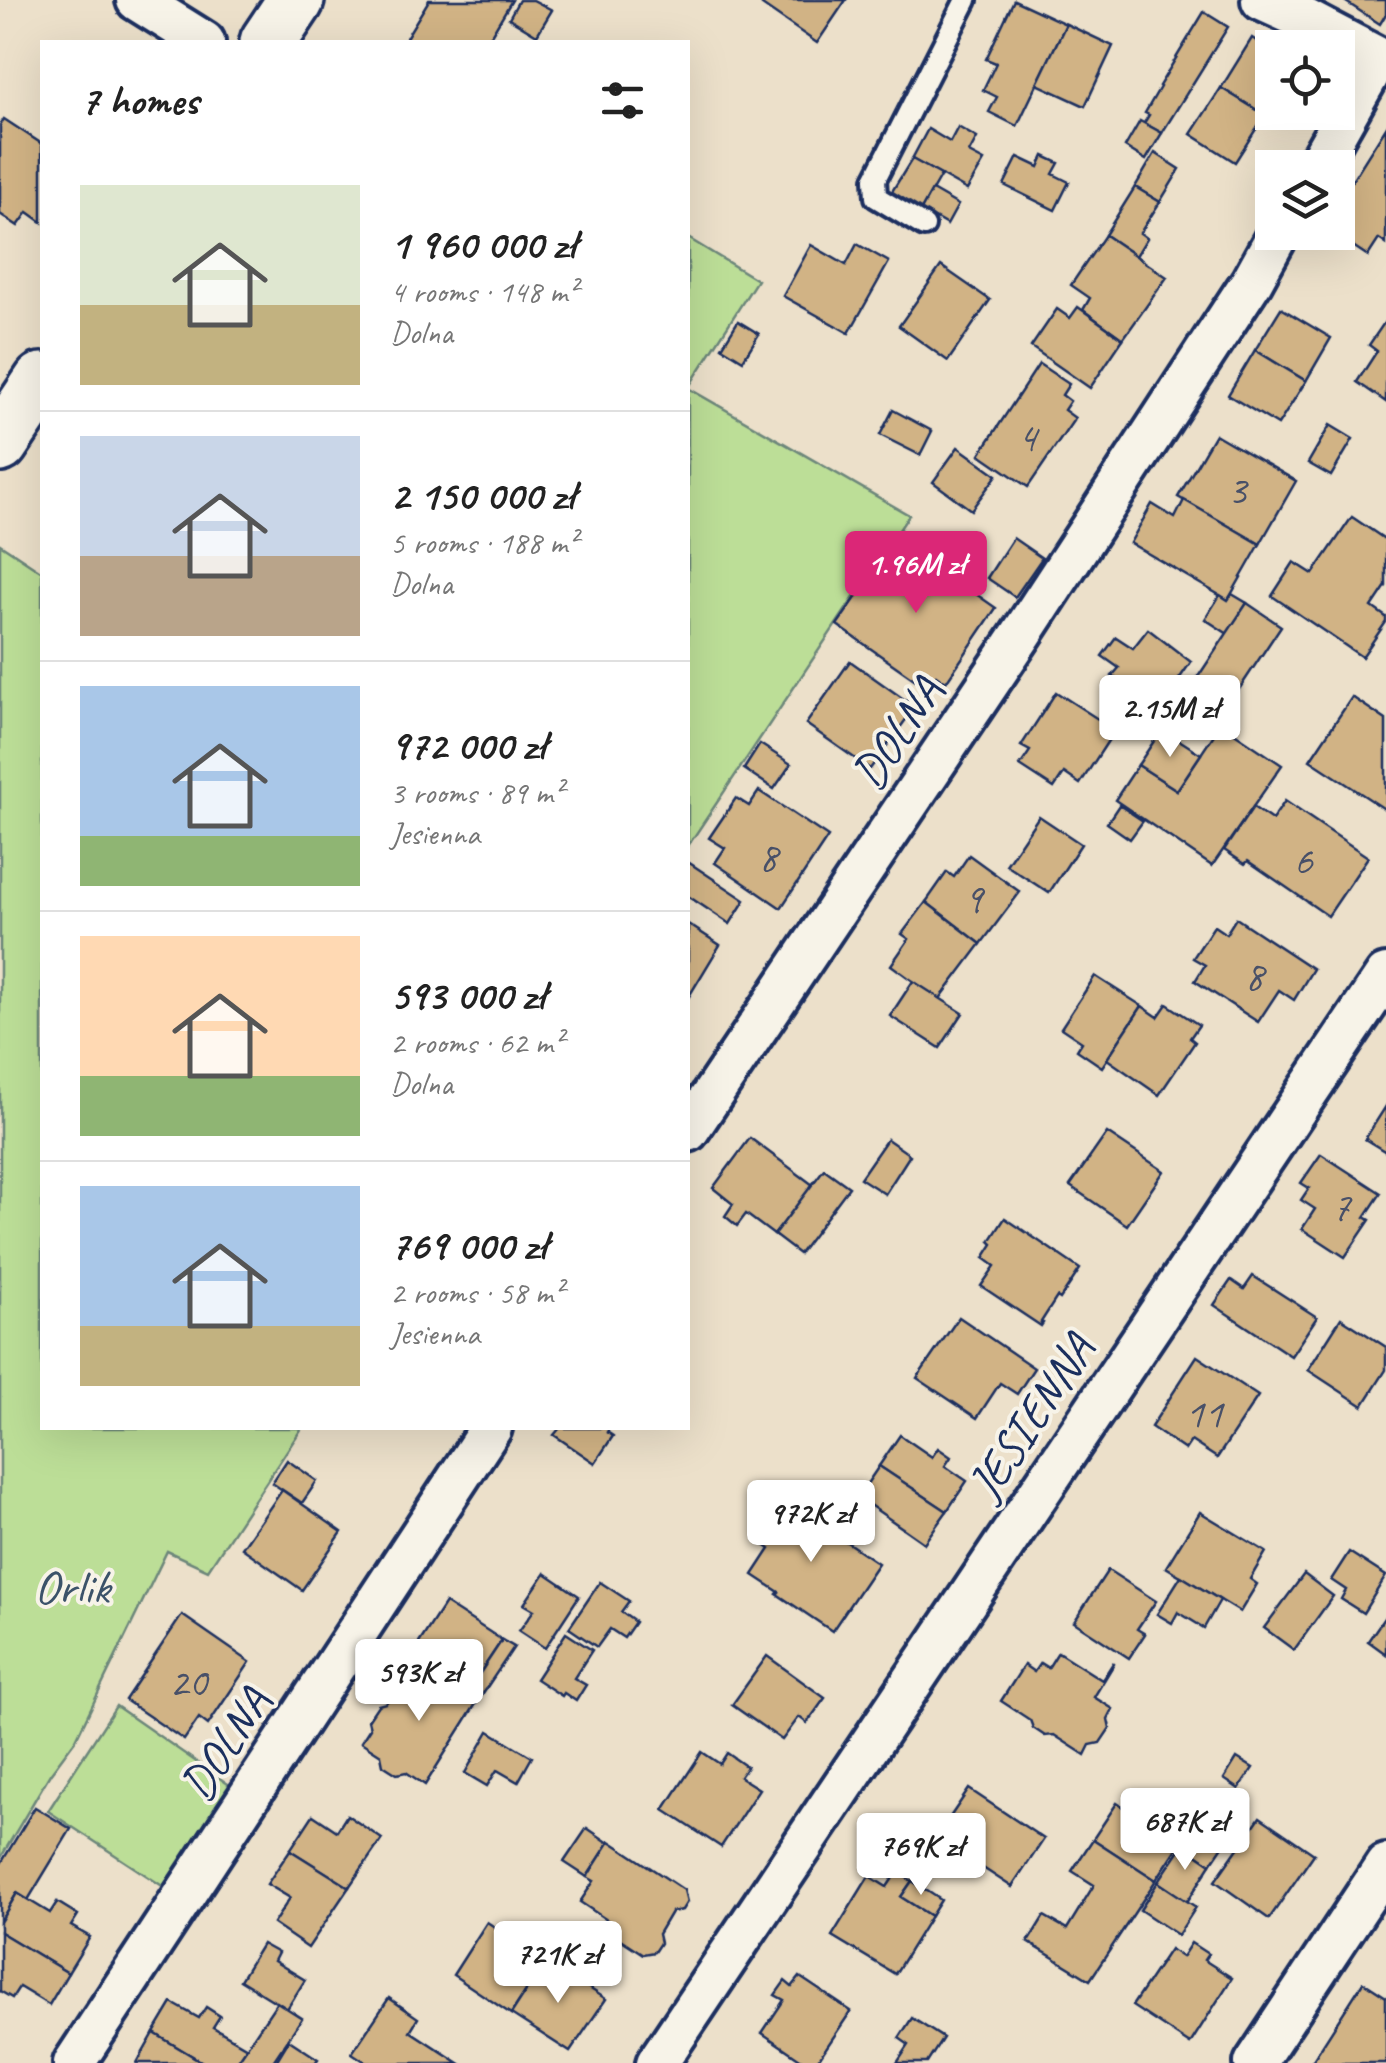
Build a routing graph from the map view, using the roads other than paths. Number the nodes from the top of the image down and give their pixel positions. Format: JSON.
{"nodes":[{"id":1,"x":138,"y":0,"type":"edge"},
{"id":2,"x":296,"y":0,"type":"edge"},
{"id":3,"x":966,"y":0,"type":"edge"},
{"id":4,"x":1262,"y":0,"type":"edge"},
{"id":5,"x":201,"y":40,"type":"edge"},
{"id":6,"x":269,"y":40,"type":"edge"},
{"id":7,"x":1382,"y":60,"type":"edge"},
{"id":8,"x":1327,"y":150,"type":"edge"},
{"id":9,"x":924,"y":226,"type":"dead end"},
{"id":10,"x":1269,"y":250,"type":"edge"},
{"id":11,"x":40,"y":384,"type":"edge"},
{"id":12,"x":0,"y":444,"type":"edge"},
{"id":13,"x":1386,"y":975,"type":"edge"},
{"id":14,"x":690,"y":1129,"type":"edge"},
{"id":15,"x":490,"y":1430,"type":"edge"},
{"id":16,"x":1386,"y":1865,"type":"edge"},
{"id":17,"x":74,"y":2063,"type":"edge"},
{"id":18,"x":657,"y":2063,"type":"edge"},
{"id":19,"x":1255,"y":2063,"type":"edge"}],
"edges":[{"from":1,"to":5,"type":"street"},
{"from":2,"to":6,"type":"street"},
{"from":3,"to":9,"type":"lane"},
{"from":4,"to":7,"type":"street"},
{"from":7,"to":8,"type":"street"},
{"from":10,"to":14,"type":"street","name":"DOLNA"},
{"from":11,"to":12,"type":"street"},
{"from":13,"to":18,"type":"street","name":"JESIENNA"},
{"from":15,"to":17,"type":"street","name":"DOLNA"},
{"from":16,"to":19,"type":"street"}]}
